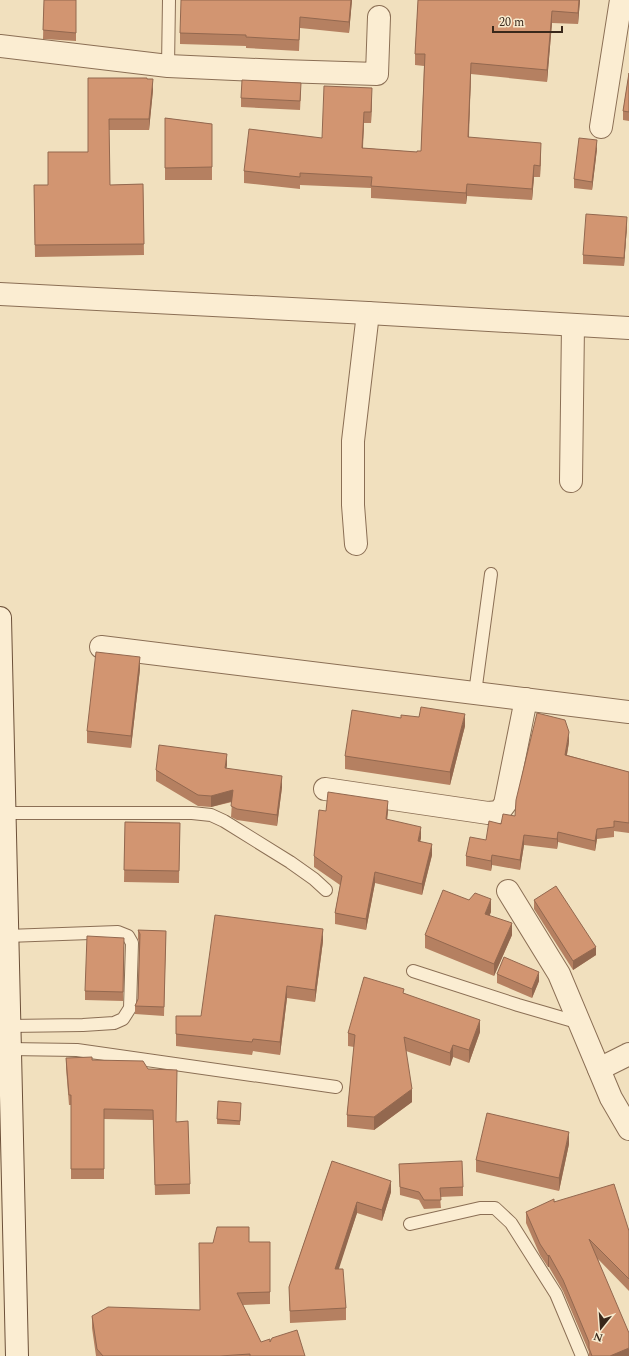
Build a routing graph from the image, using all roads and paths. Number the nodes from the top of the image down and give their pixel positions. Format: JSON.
{"nodes":[{"id":1,"x":169,"y":0,"type":"edge"},
{"id":2,"x":621,"y":0,"type":"edge"},
{"id":3,"x":379,"y":16,"type":"dead end"},
{"id":4,"x":0,"y":46,"type":"edge"},
{"id":5,"x":168,"y":66,"type":"junction"},
{"id":6,"x":601,"y":127,"type":"dead end"},
{"id":7,"x":0,"y":294,"type":"edge"},
{"id":8,"x":368,"y":313,"type":"junction"},
{"id":9,"x":573,"y":325,"type":"junction"},
{"id":10,"x":629,"y":328,"type":"edge"},
{"id":11,"x":571,"y":481,"type":"dead end"},
{"id":12,"x":356,"y":544,"type":"dead end"},
{"id":13,"x":491,"y":574,"type":"dead end"},
{"id":14,"x":0,"y":618,"type":"edge"},
{"id":15,"x":101,"y":647,"type":"dead end"},
{"id":16,"x":475,"y":693,"type":"junction"},
{"id":17,"x":526,"y":699,"type":"junction"},
{"id":18,"x":629,"y":712,"type":"edge"},
{"id":19,"x":325,"y":789,"type":"dead end"},
{"id":20,"x":4,"y":813,"type":"junction"},
{"id":21,"x":326,"y":890,"type":"dead end"},
{"id":22,"x":508,"y":891,"type":"dead end"},
{"id":23,"x":6,"y":936,"type":"junction"},
{"id":24,"x":413,"y":971,"type":"dead end"},
{"id":25,"x":580,"y":1023,"type":"junction"},
{"id":26,"x":9,"y":1026,"type":"junction"},
{"id":27,"x":10,"y":1049,"type":"junction"},
{"id":28,"x":629,"y":1054,"type":"edge"},
{"id":29,"x":599,"y":1069,"type":"junction"},
{"id":30,"x":336,"y":1087,"type":"dead end"},
{"id":31,"x":629,"y":1129,"type":"edge"},
{"id":32,"x":410,"y":1224,"type":"dead end"},
{"id":33,"x":17,"y":1356,"type":"edge"},
{"id":34,"x":582,"y":1356,"type":"edge"}],
"edges":[{"from":1,"to":5,"type":"lane"},
{"from":2,"to":6,"type":"street"},
{"from":3,"to":5,"type":"street"},
{"from":4,"to":5,"type":"street"},
{"from":7,"to":8,"type":"street"},
{"from":8,"to":9,"type":"street"},
{"from":8,"to":12,"type":"street"},
{"from":9,"to":10,"type":"street"},
{"from":9,"to":11,"type":"street"},
{"from":13,"to":16,"type":"lane"},
{"from":14,"to":20,"type":"street"},
{"from":15,"to":16,"type":"street"},
{"from":16,"to":17,"type":"street"},
{"from":17,"to":18,"type":"street"},
{"from":17,"to":19,"type":"street"},
{"from":20,"to":21,"type":"lane"},
{"from":20,"to":23,"type":"street"},
{"from":22,"to":25,"type":"street"},
{"from":23,"to":26,"type":"street"},
{"from":23,"to":26,"type":"lane"},
{"from":24,"to":25,"type":"lane"},
{"from":25,"to":29,"type":"street"},
{"from":26,"to":27,"type":"street"},
{"from":27,"to":30,"type":"lane"},
{"from":27,"to":33,"type":"street"},
{"from":28,"to":29,"type":"street"},
{"from":29,"to":31,"type":"street"},
{"from":32,"to":34,"type":"lane"}]}
